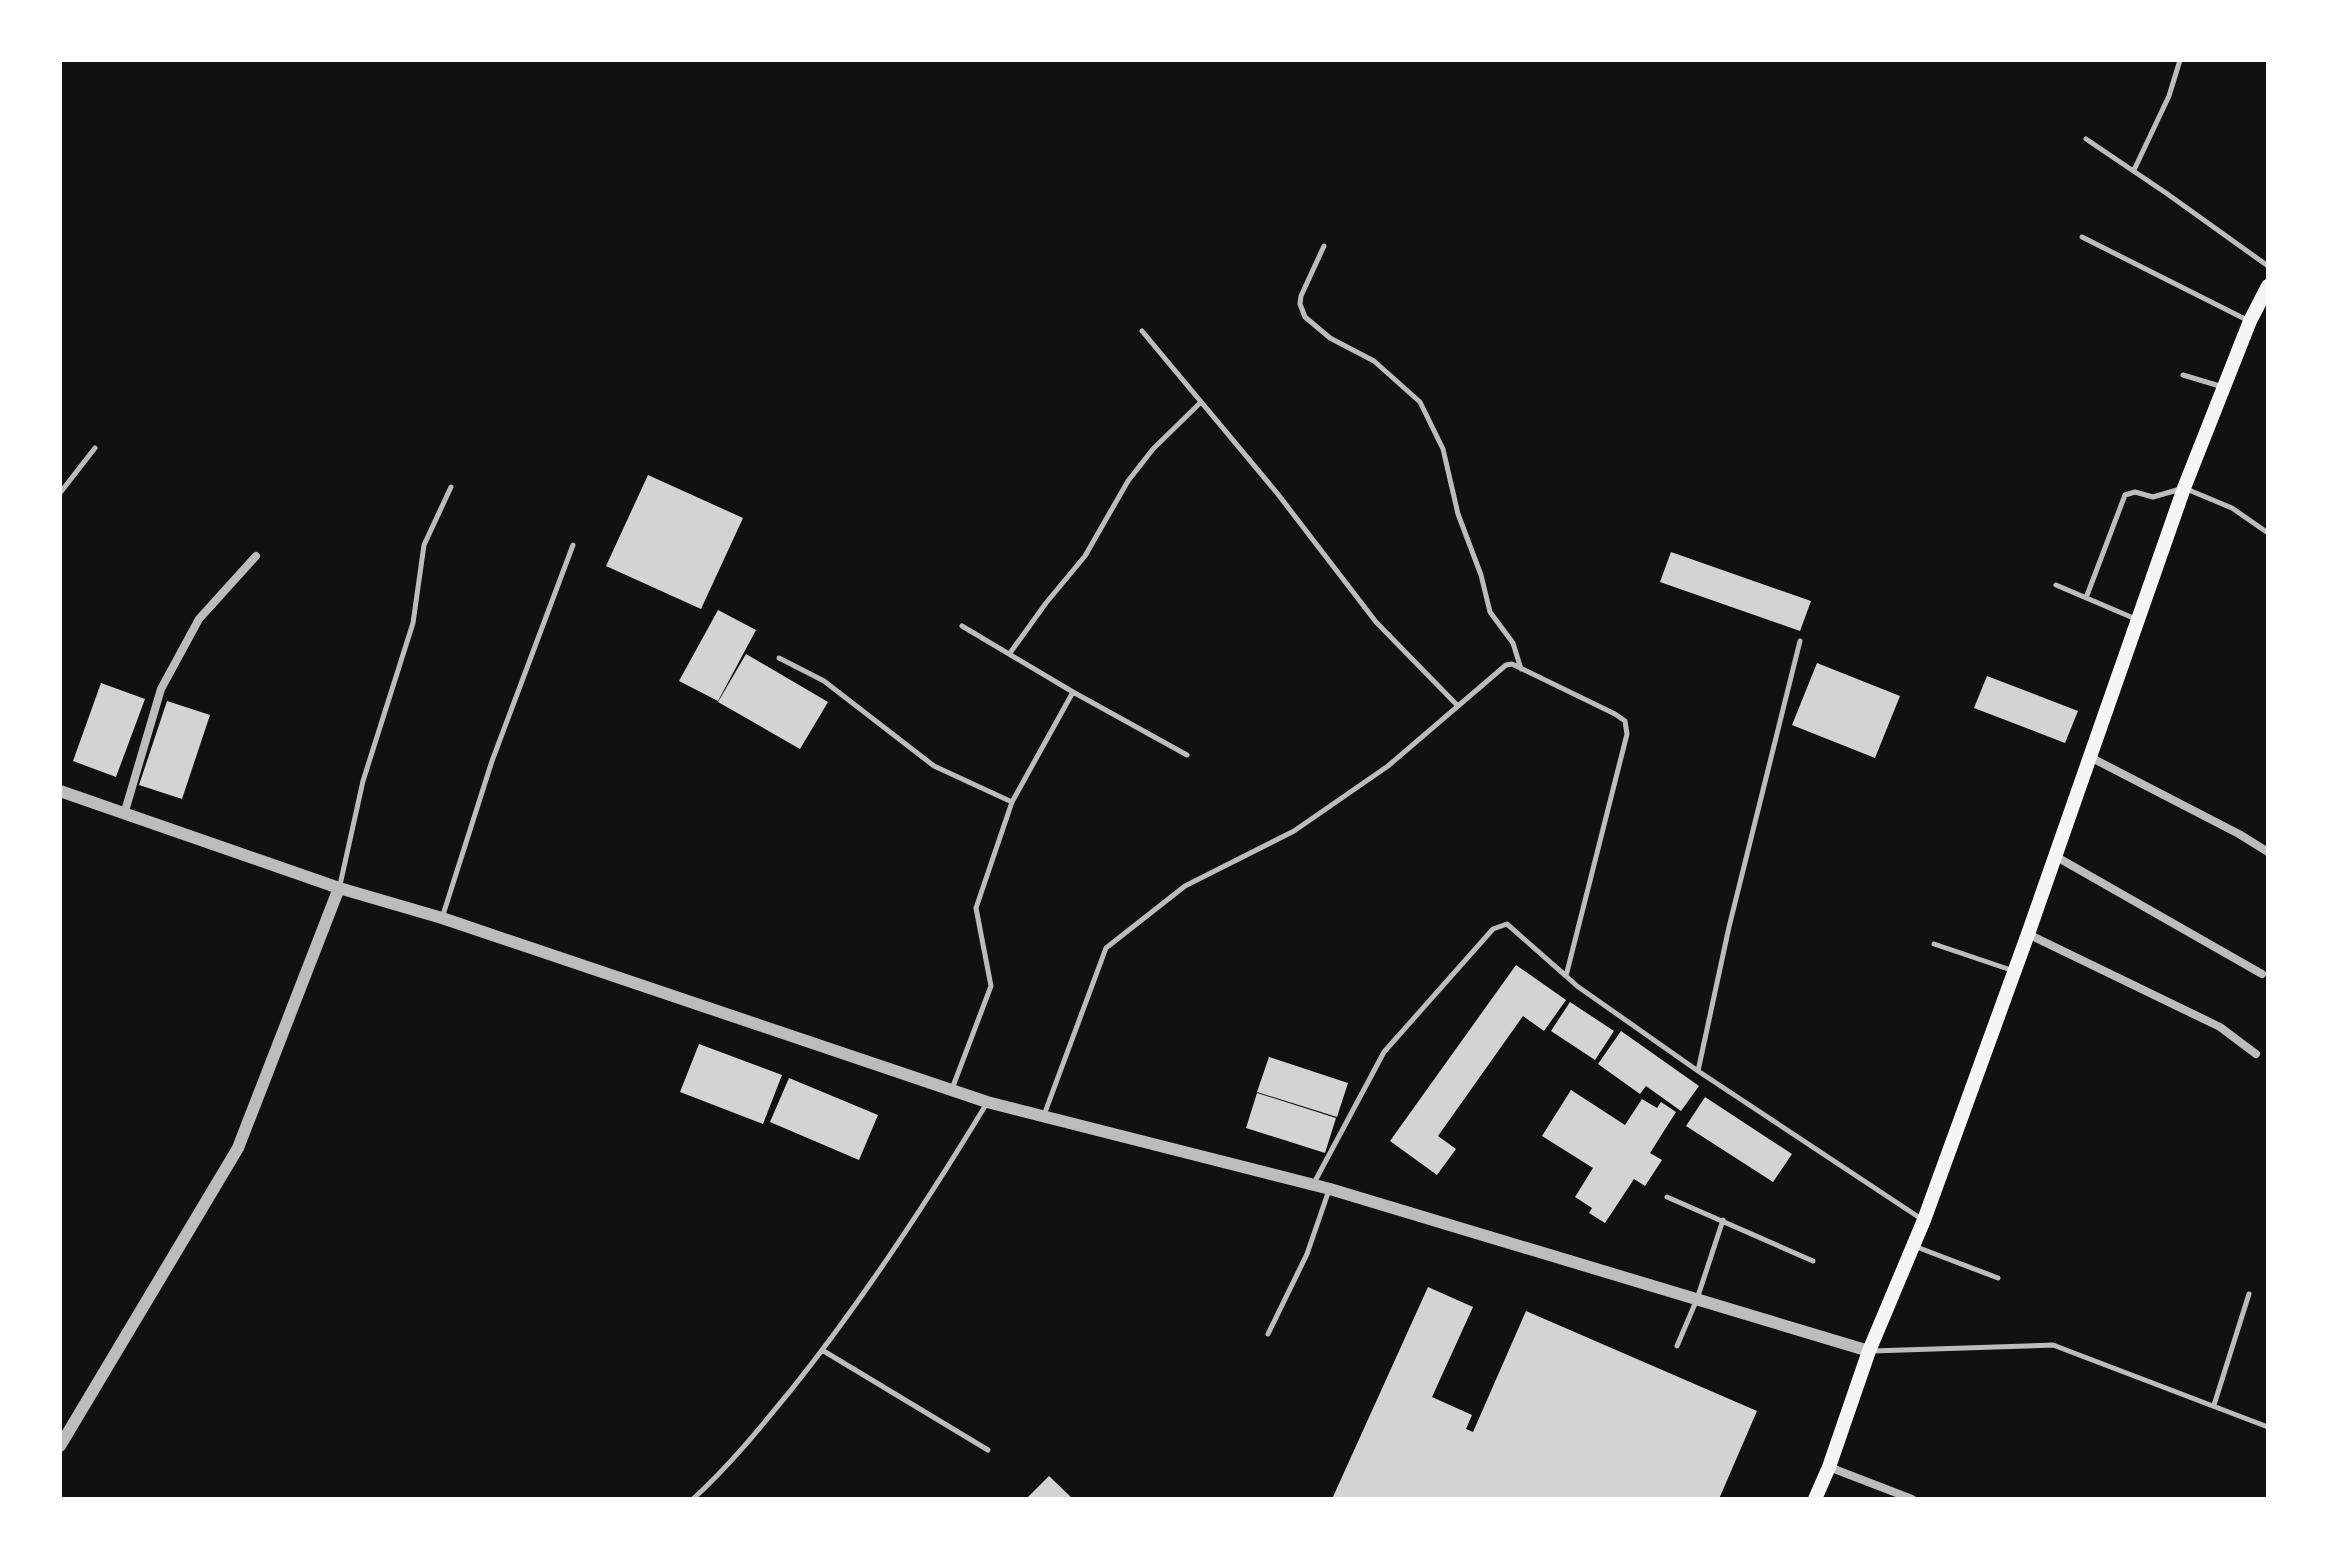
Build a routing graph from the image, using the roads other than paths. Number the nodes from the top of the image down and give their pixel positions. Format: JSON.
{"nodes":[{"id":1,"x":2180,"y":60,"type":"edge"},
{"id":2,"x":2086,"y":139,"type":"dead end"},
{"id":3,"x":2134,"y":170,"type":"junction"},
{"id":4,"x":2082,"y":237,"type":"dead end"},
{"id":5,"x":1324,"y":246,"type":"dead end"},
{"id":6,"x":2268,"y":266,"type":"edge"},
{"id":7,"x":2268,"y":286,"type":"edge"},
{"id":8,"x":2250,"y":321,"type":"junction"},
{"id":9,"x":1142,"y":331,"type":"dead end"},
{"id":10,"x":2183,"y":375,"type":"dead end"},
{"id":11,"x":2224,"y":387,"type":"junction"},
{"id":12,"x":1201,"y":402,"type":"junction"},
{"id":13,"x":95,"y":448,"type":"dead end"},
{"id":14,"x":451,"y":487,"type":"dead end"},
{"id":15,"x":2184,"y":488,"type":"junction"},
{"id":16,"x":60,"y":493,"type":"edge"},
{"id":17,"x":2268,"y":533,"type":"edge"},
{"id":18,"x":573,"y":545,"type":"dead end"},
{"id":19,"x":256,"y":556,"type":"dead end"},
{"id":20,"x":2056,"y":585,"type":"dead end"},
{"id":21,"x":2086,"y":598,"type":"junction"},
{"id":22,"x":2138,"y":621,"type":"junction"},
{"id":23,"x":962,"y":626,"type":"dead end"},
{"id":24,"x":1800,"y":641,"type":"dead end"},
{"id":25,"x":1010,"y":653,"type":"junction"},
{"id":26,"x":779,"y":658,"type":"dead end"},
{"id":27,"x":1521,"y":669,"type":"junction"},
{"id":28,"x":1073,"y":692,"type":"junction"},
{"id":29,"x":1458,"y":706,"type":"junction"},
{"id":30,"x":1187,"y":755,"type":"dead end"},
{"id":31,"x":2090,"y":757,"type":"junction"},
{"id":32,"x":60,"y":791,"type":"edge"},
{"id":33,"x":1012,"y":802,"type":"junction"},
{"id":34,"x":125,"y":811,"type":"junction"},
{"id":35,"x":2268,"y":852,"type":"edge"},
{"id":36,"x":2055,"y":856,"type":"junction"},
{"id":37,"x":339,"y":888,"type":"junction"},
{"id":38,"x":442,"y":918,"type":"junction"},
{"id":39,"x":2028,"y":934,"type":"junction"},
{"id":40,"x":1934,"y":944,"type":"dead end"},
{"id":41,"x":2014,"y":971,"type":"junction"},
{"id":42,"x":2262,"y":974,"type":"dead end"},
{"id":43,"x":1566,"y":976,"type":"junction"},
{"id":44,"x":2256,"y":1054,"type":"dead end"},
{"id":45,"x":1698,"y":1071,"type":"junction"},
{"id":46,"x":952,"y":1089,"type":"junction"},
{"id":47,"x":987,"y":1102,"type":"junction"},
{"id":48,"x":1044,"y":1116,"type":"junction"},
{"id":49,"x":1312,"y":1186,"type":"junction"},
{"id":50,"x":1330,"y":1189,"type":"junction"},
{"id":51,"x":1667,"y":1197,"type":"dead end"},
{"id":52,"x":1723,"y":1220,"type":"junction"},
{"id":53,"x":1924,"y":1220,"type":"junction"},
{"id":54,"x":1913,"y":1245,"type":"junction"},
{"id":55,"x":1813,"y":1261,"type":"dead end"},
{"id":56,"x":1998,"y":1278,"type":"dead end"},
{"id":57,"x":2249,"y":1294,"type":"dead end"},
{"id":58,"x":1697,"y":1299,"type":"junction"},
{"id":59,"x":1268,"y":1334,"type":"dead end"},
{"id":60,"x":1677,"y":1346,"type":"dead end"},
{"id":61,"x":822,"y":1350,"type":"junction"},
{"id":62,"x":1869,"y":1351,"type":"junction"},
{"id":63,"x":2214,"y":1405,"type":"junction"},
{"id":64,"x":2268,"y":1427,"type":"edge"},
{"id":65,"x":60,"y":1446,"type":"edge"},
{"id":66,"x":988,"y":1450,"type":"dead end"},
{"id":67,"x":1829,"y":1467,"type":"junction"},
{"id":68,"x":693,"y":1499,"type":"edge"},
{"id":69,"x":1815,"y":1499,"type":"edge"},
{"id":70,"x":1912,"y":1499,"type":"edge"}],
"edges":[{"from":1,"to":3,"type":"lane"},
{"from":2,"to":3,"type":"lane"},
{"from":3,"to":6,"type":"lane"},
{"from":4,"to":8,"type":"lane"},
{"from":5,"to":27,"type":"lane"},
{"from":7,"to":8,"type":"main road"},
{"from":8,"to":11,"type":"main road"},
{"from":9,"to":12,"type":"lane"},
{"from":10,"to":11,"type":"lane"},
{"from":11,"to":15,"type":"main road"},
{"from":12,"to":25,"type":"lane"},
{"from":12,"to":29,"type":"lane"},
{"from":13,"to":16,"type":"lane"},
{"from":14,"to":37,"type":"lane"},
{"from":15,"to":17,"type":"lane"},
{"from":15,"to":21,"type":"lane"},
{"from":15,"to":22,"type":"main road"},
{"from":18,"to":38,"type":"lane"},
{"from":19,"to":34,"type":"street"},
{"from":20,"to":21,"type":"lane"},
{"from":21,"to":22,"type":"lane"},
{"from":22,"to":31,"type":"main road"},
{"from":23,"to":25,"type":"lane"},
{"from":24,"to":45,"type":"lane"},
{"from":25,"to":28,"type":"lane"},
{"from":26,"to":33,"type":"lane"},
{"from":27,"to":29,"type":"lane"},
{"from":27,"to":43,"type":"lane"},
{"from":28,"to":30,"type":"lane"},
{"from":28,"to":33,"type":"lane"},
{"from":29,"to":48,"type":"lane"},
{"from":31,"to":35,"type":"street"},
{"from":31,"to":36,"type":"main road"},
{"from":32,"to":34,"type":"street"},
{"from":33,"to":46,"type":"lane"},
{"from":34,"to":37,"type":"street"},
{"from":36,"to":39,"type":"main road"},
{"from":36,"to":42,"type":"street"},
{"from":37,"to":38,"type":"street"},
{"from":37,"to":65,"type":"street"},
{"from":38,"to":46,"type":"street"},
{"from":39,"to":41,"type":"main road"},
{"from":39,"to":44,"type":"street"},
{"from":40,"to":41,"type":"lane"},
{"from":41,"to":53,"type":"main road"},
{"from":43,"to":45,"type":"lane"},
{"from":43,"to":49,"type":"lane"},
{"from":45,"to":53,"type":"lane"},
{"from":46,"to":47,"type":"street"},
{"from":47,"to":48,"type":"street"},
{"from":47,"to":61,"type":"lane"},
{"from":48,"to":49,"type":"street"},
{"from":49,"to":50,"type":"street"},
{"from":50,"to":58,"type":"street"},
{"from":50,"to":59,"type":"lane"},
{"from":51,"to":52,"type":"lane"},
{"from":52,"to":55,"type":"lane"},
{"from":52,"to":58,"type":"lane"},
{"from":53,"to":54,"type":"main road"},
{"from":54,"to":56,"type":"lane"},
{"from":54,"to":62,"type":"main road"},
{"from":57,"to":63,"type":"lane"},
{"from":58,"to":60,"type":"lane"},
{"from":58,"to":62,"type":"street"},
{"from":61,"to":66,"type":"lane"},
{"from":61,"to":68,"type":"lane"},
{"from":62,"to":63,"type":"lane"},
{"from":62,"to":67,"type":"main road"},
{"from":63,"to":64,"type":"lane"},
{"from":67,"to":69,"type":"main road"},
{"from":67,"to":70,"type":"street"}]}
